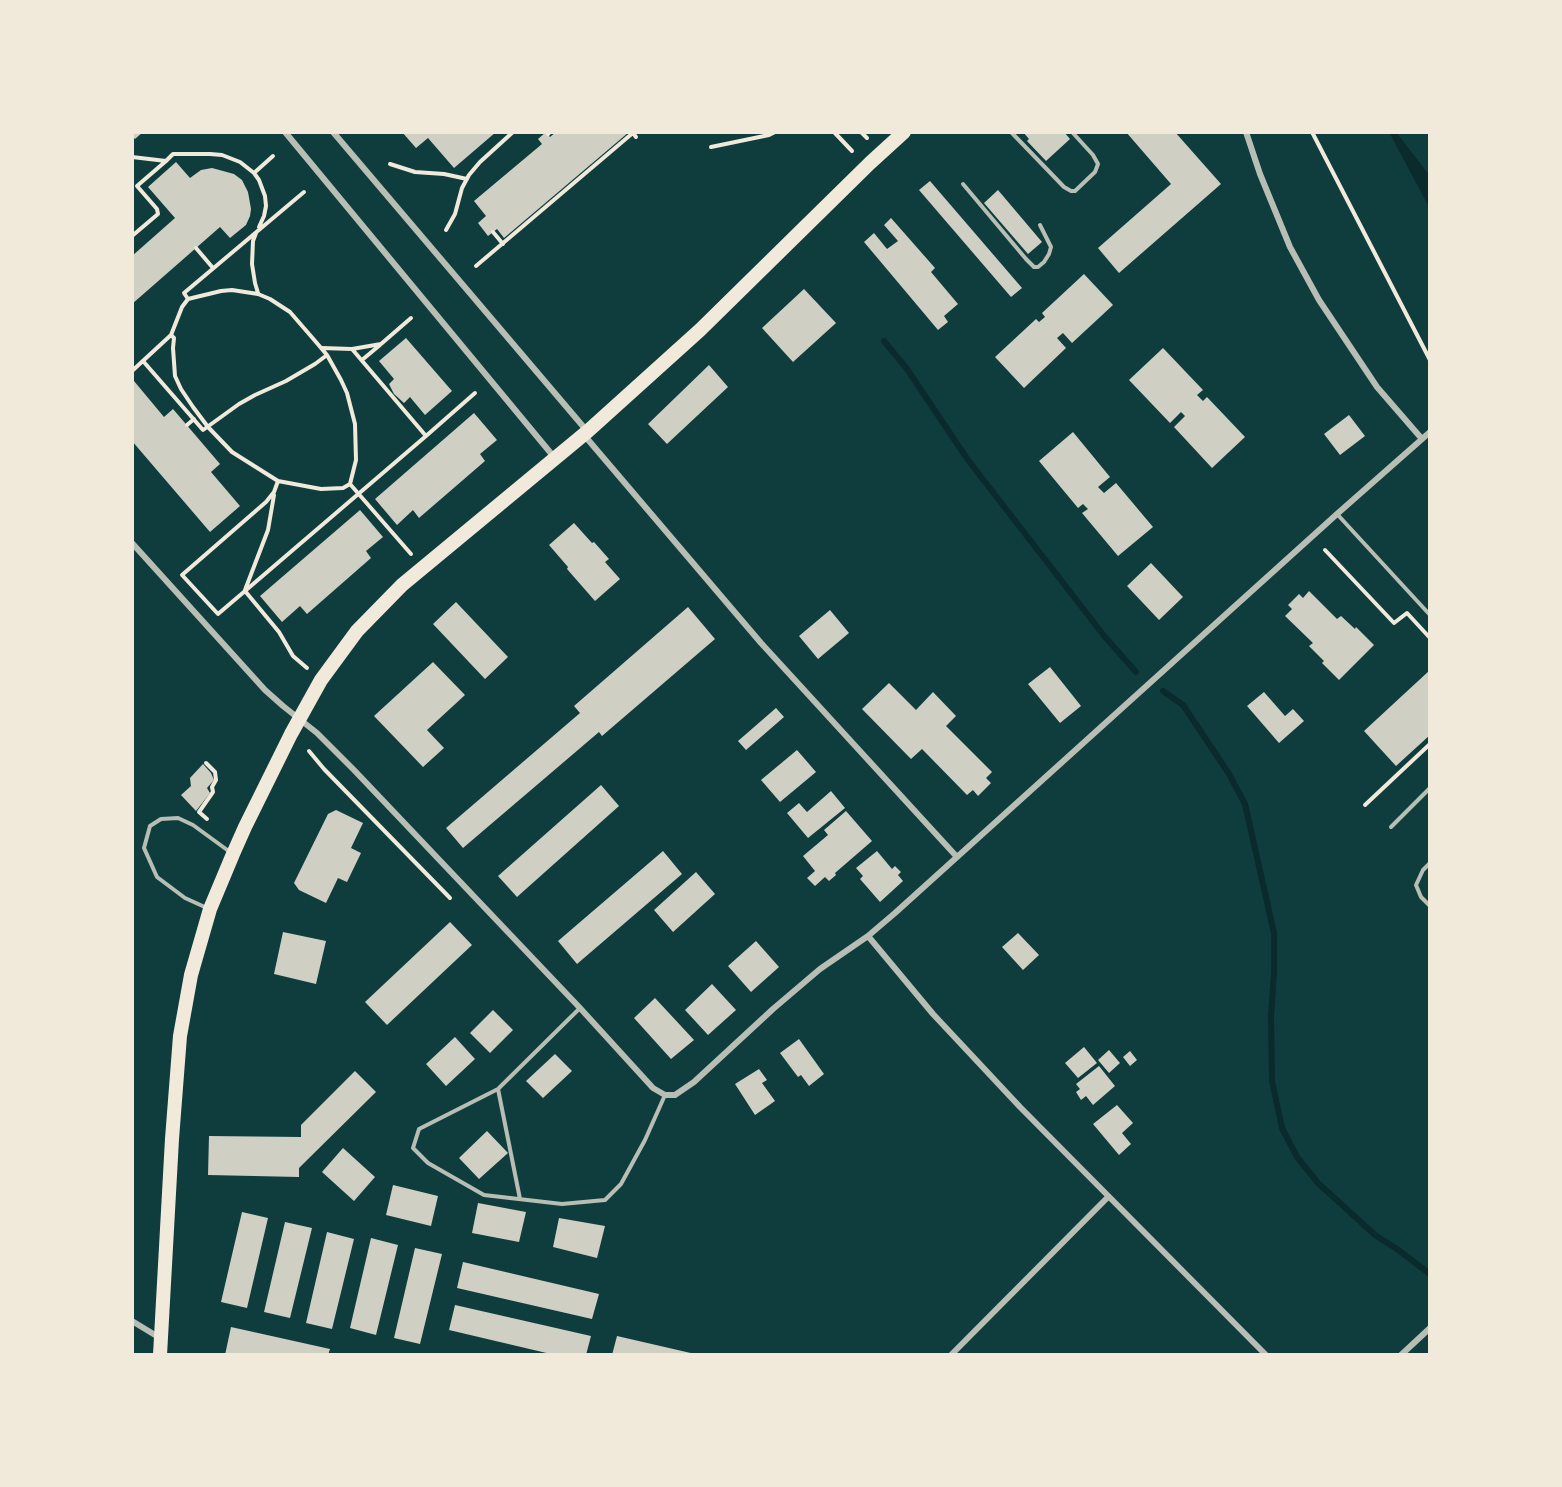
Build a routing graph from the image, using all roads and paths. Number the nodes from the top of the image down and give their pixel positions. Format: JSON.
{"nodes":[{"id":1,"x":285,"y":132,"type":"edge"},
{"id":2,"x":333,"y":132,"type":"edge"},
{"id":3,"x":513,"y":132,"type":"edge"},
{"id":4,"x":775,"y":132,"type":"edge"},
{"id":5,"x":834,"y":132,"type":"edge"},
{"id":6,"x":861,"y":132,"type":"edge"},
{"id":7,"x":904,"y":132,"type":"edge"},
{"id":8,"x":1011,"y":132,"type":"edge"},
{"id":9,"x":1072,"y":132,"type":"edge"},
{"id":10,"x":1246,"y":132,"type":"edge"},
{"id":11,"x":1312,"y":132,"type":"edge"},
{"id":12,"x":636,"y":137,"type":"dead end"},
{"id":13,"x":867,"y":138,"type":"dead end"},
{"id":14,"x":711,"y":147,"type":"dead end"},
{"id":15,"x":852,"y":151,"type":"dead end"},
{"id":16,"x":273,"y":156,"type":"dead end"},
{"id":17,"x":132,"y":157,"type":"edge"},
{"id":18,"x":166,"y":161,"type":"junction"},
{"id":19,"x":390,"y":164,"type":"dead end"},
{"id":20,"x":254,"y":173,"type":"junction"},
{"id":21,"x":467,"y":179,"type":"junction"},
{"id":22,"x":963,"y":184,"type":"dead end"},
{"id":23,"x":304,"y":192,"type":"dead end"},
{"id":24,"x":1040,"y":225,"type":"dead end"},
{"id":25,"x":446,"y":230,"type":"dead end"},
{"id":26,"x":256,"y":231,"type":"junction"},
{"id":27,"x":493,"y":232,"type":"dead end"},
{"id":28,"x":132,"y":236,"type":"edge"},
{"id":29,"x":503,"y":244,"type":"junction"},
{"id":30,"x":196,"y":248,"type":"dead end"},
{"id":31,"x":476,"y":266,"type":"dead end"},
{"id":32,"x":213,"y":268,"type":"junction"},
{"id":33,"x":258,"y":294,"type":"junction"},
{"id":34,"x":188,"y":299,"type":"junction"},
{"id":35,"x":411,"y":318,"type":"dead end"},
{"id":36,"x":171,"y":335,"type":"junction"},
{"id":37,"x":381,"y":344,"type":"junction"},
{"id":38,"x":321,"y":348,"type":"junction"},
{"id":39,"x":352,"y":349,"type":"junction"},
{"id":40,"x":327,"y":355,"type":"junction"},
{"id":41,"x":362,"y":360,"type":"junction"},
{"id":42,"x":1430,"y":360,"type":"edge"},
{"id":43,"x":143,"y":361,"type":"junction"},
{"id":44,"x":132,"y":371,"type":"edge"},
{"id":45,"x":475,"y":393,"type":"dead end"},
{"id":46,"x":194,"y":419,"type":"junction"},
{"id":47,"x":187,"y":425,"type":"dead end"},
{"id":48,"x":208,"y":427,"type":"junction"},
{"id":49,"x":1430,"y":432,"type":"edge"},
{"id":50,"x":586,"y":433,"type":"junction"},
{"id":51,"x":426,"y":436,"type":"junction"},
{"id":52,"x":1422,"y":439,"type":"junction"},
{"id":53,"x":556,"y":459,"type":"junction"},
{"id":54,"x":278,"y":481,"type":"junction"},
{"id":55,"x":350,"y":484,"type":"junction"},
{"id":56,"x":274,"y":492,"type":"junction"},
{"id":57,"x":358,"y":494,"type":"junction"},
{"id":58,"x":1337,"y":514,"type":"junction"},
{"id":59,"x":132,"y":543,"type":"edge"},
{"id":60,"x":1325,"y":550,"type":"dead end"},
{"id":61,"x":411,"y":554,"type":"dead end"},
{"id":62,"x":245,"y":591,"type":"junction"},
{"id":63,"x":1430,"y":615,"type":"edge"},
{"id":64,"x":1430,"y":638,"type":"edge"},
{"id":65,"x":307,"y":668,"type":"dead end"},
{"id":66,"x":299,"y":718,"type":"junction"},
{"id":67,"x":1430,"y":744,"type":"edge"},
{"id":68,"x":309,"y":751,"type":"dead end"},
{"id":69,"x":206,"y":764,"type":"dead end"},
{"id":70,"x":1430,"y":789,"type":"edge"},
{"id":71,"x":1365,"y":805,"type":"dead end"},
{"id":72,"x":214,"y":826,"type":"dead end"},
{"id":73,"x":1391,"y":827,"type":"dead end"},
{"id":74,"x":233,"y":854,"type":"junction"},
{"id":75,"x":957,"y":857,"type":"junction"},
{"id":76,"x":1430,"y":863,"type":"edge"},
{"id":77,"x":450,"y":898,"type":"dead end"},
{"id":78,"x":1430,"y":906,"type":"edge"},
{"id":79,"x":210,"y":909,"type":"junction"},
{"id":80,"x":868,"y":936,"type":"junction"},
{"id":81,"x":580,"y":1008,"type":"junction"},
{"id":82,"x":498,"y":1089,"type":"junction"},
{"id":83,"x":665,"y":1095,"type":"junction"},
{"id":84,"x":1108,"y":1197,"type":"junction"},
{"id":85,"x":520,"y":1199,"type":"junction"},
{"id":86,"x":132,"y":1321,"type":"edge"},
{"id":87,"x":1430,"y":1328,"type":"edge"},
{"id":88,"x":160,"y":1338,"type":"junction"},
{"id":89,"x":160,"y":1355,"type":"edge"},
{"id":90,"x":951,"y":1355,"type":"edge"},
{"id":91,"x":1266,"y":1355,"type":"edge"},
{"id":92,"x":1401,"y":1355,"type":"edge"}],
"edges":[{"from":1,"to":53,"type":"street"},
{"from":2,"to":50,"type":"street"},
{"from":3,"to":21,"type":"path"},
{"from":4,"to":14,"type":"path"},
{"from":5,"to":15,"type":"path"},
{"from":6,"to":13,"type":"path"},
{"from":7,"to":50,"type":"main road"},
{"from":8,"to":9,"type":"lane"},
{"from":10,"to":52,"type":"street"},
{"from":11,"to":42,"type":"path"},
{"from":12,"to":29,"type":"path"},
{"from":16,"to":20,"type":"path"},
{"from":17,"to":18,"type":"path"},
{"from":18,"to":20,"type":"path"},
{"from":18,"to":28,"type":"path"},
{"from":19,"to":21,"type":"path"},
{"from":20,"to":26,"type":"path"},
{"from":21,"to":25,"type":"path"},
{"from":22,"to":24,"type":"lane"},
{"from":23,"to":26,"type":"path"},
{"from":26,"to":32,"type":"path"},
{"from":26,"to":33,"type":"path"},
{"from":27,"to":29,"type":"path"},
{"from":29,"to":31,"type":"path"},
{"from":30,"to":32,"type":"path"},
{"from":32,"to":34,"type":"path"},
{"from":33,"to":34,"type":"path"},
{"from":33,"to":38,"type":"path"},
{"from":34,"to":36,"type":"path"},
{"from":35,"to":37,"type":"path"},
{"from":36,"to":43,"type":"path"},
{"from":36,"to":48,"type":"path"},
{"from":37,"to":39,"type":"path"},
{"from":37,"to":41,"type":"path"},
{"from":38,"to":39,"type":"path"},
{"from":38,"to":40,"type":"path"},
{"from":39,"to":41,"type":"path"},
{"from":40,"to":48,"type":"path"},
{"from":40,"to":55,"type":"path"},
{"from":41,"to":51,"type":"path"},
{"from":43,"to":44,"type":"path"},
{"from":43,"to":46,"type":"path"},
{"from":45,"to":51,"type":"path"},
{"from":46,"to":47,"type":"path"},
{"from":46,"to":48,"type":"path"},
{"from":48,"to":54,"type":"path"},
{"from":49,"to":52,"type":"street"},
{"from":50,"to":53,"type":"main road"},
{"from":50,"to":75,"type":"street"},
{"from":51,"to":57,"type":"path"},
{"from":52,"to":58,"type":"street"},
{"from":53,"to":66,"type":"main road"},
{"from":54,"to":55,"type":"path"},
{"from":54,"to":56,"type":"path"},
{"from":55,"to":57,"type":"path"},
{"from":56,"to":62,"type":"path"},
{"from":56,"to":62,"type":"path"},
{"from":57,"to":61,"type":"path"},
{"from":57,"to":62,"type":"path"},
{"from":58,"to":63,"type":"lane"},
{"from":58,"to":75,"type":"street"},
{"from":59,"to":66,"type":"street"},
{"from":60,"to":64,"type":"path"},
{"from":62,"to":65,"type":"path"},
{"from":66,"to":74,"type":"main road"},
{"from":66,"to":81,"type":"street"},
{"from":67,"to":71,"type":"path"},
{"from":68,"to":77,"type":"path"},
{"from":69,"to":72,"type":"path"},
{"from":70,"to":73,"type":"lane"},
{"from":74,"to":79,"type":"main road"},
{"from":74,"to":79,"type":"lane"},
{"from":75,"to":80,"type":"street"},
{"from":76,"to":78,"type":"lane"},
{"from":79,"to":88,"type":"main road"},
{"from":80,"to":83,"type":"street"},
{"from":80,"to":84,"type":"street"},
{"from":81,"to":82,"type":"lane"},
{"from":81,"to":83,"type":"street"},
{"from":82,"to":85,"type":"lane"},
{"from":82,"to":85,"type":"lane"},
{"from":83,"to":85,"type":"lane"},
{"from":84,"to":90,"type":"street"},
{"from":84,"to":91,"type":"street"},
{"from":86,"to":88,"type":"street"},
{"from":87,"to":92,"type":"street"},
{"from":88,"to":89,"type":"main road"}]}
